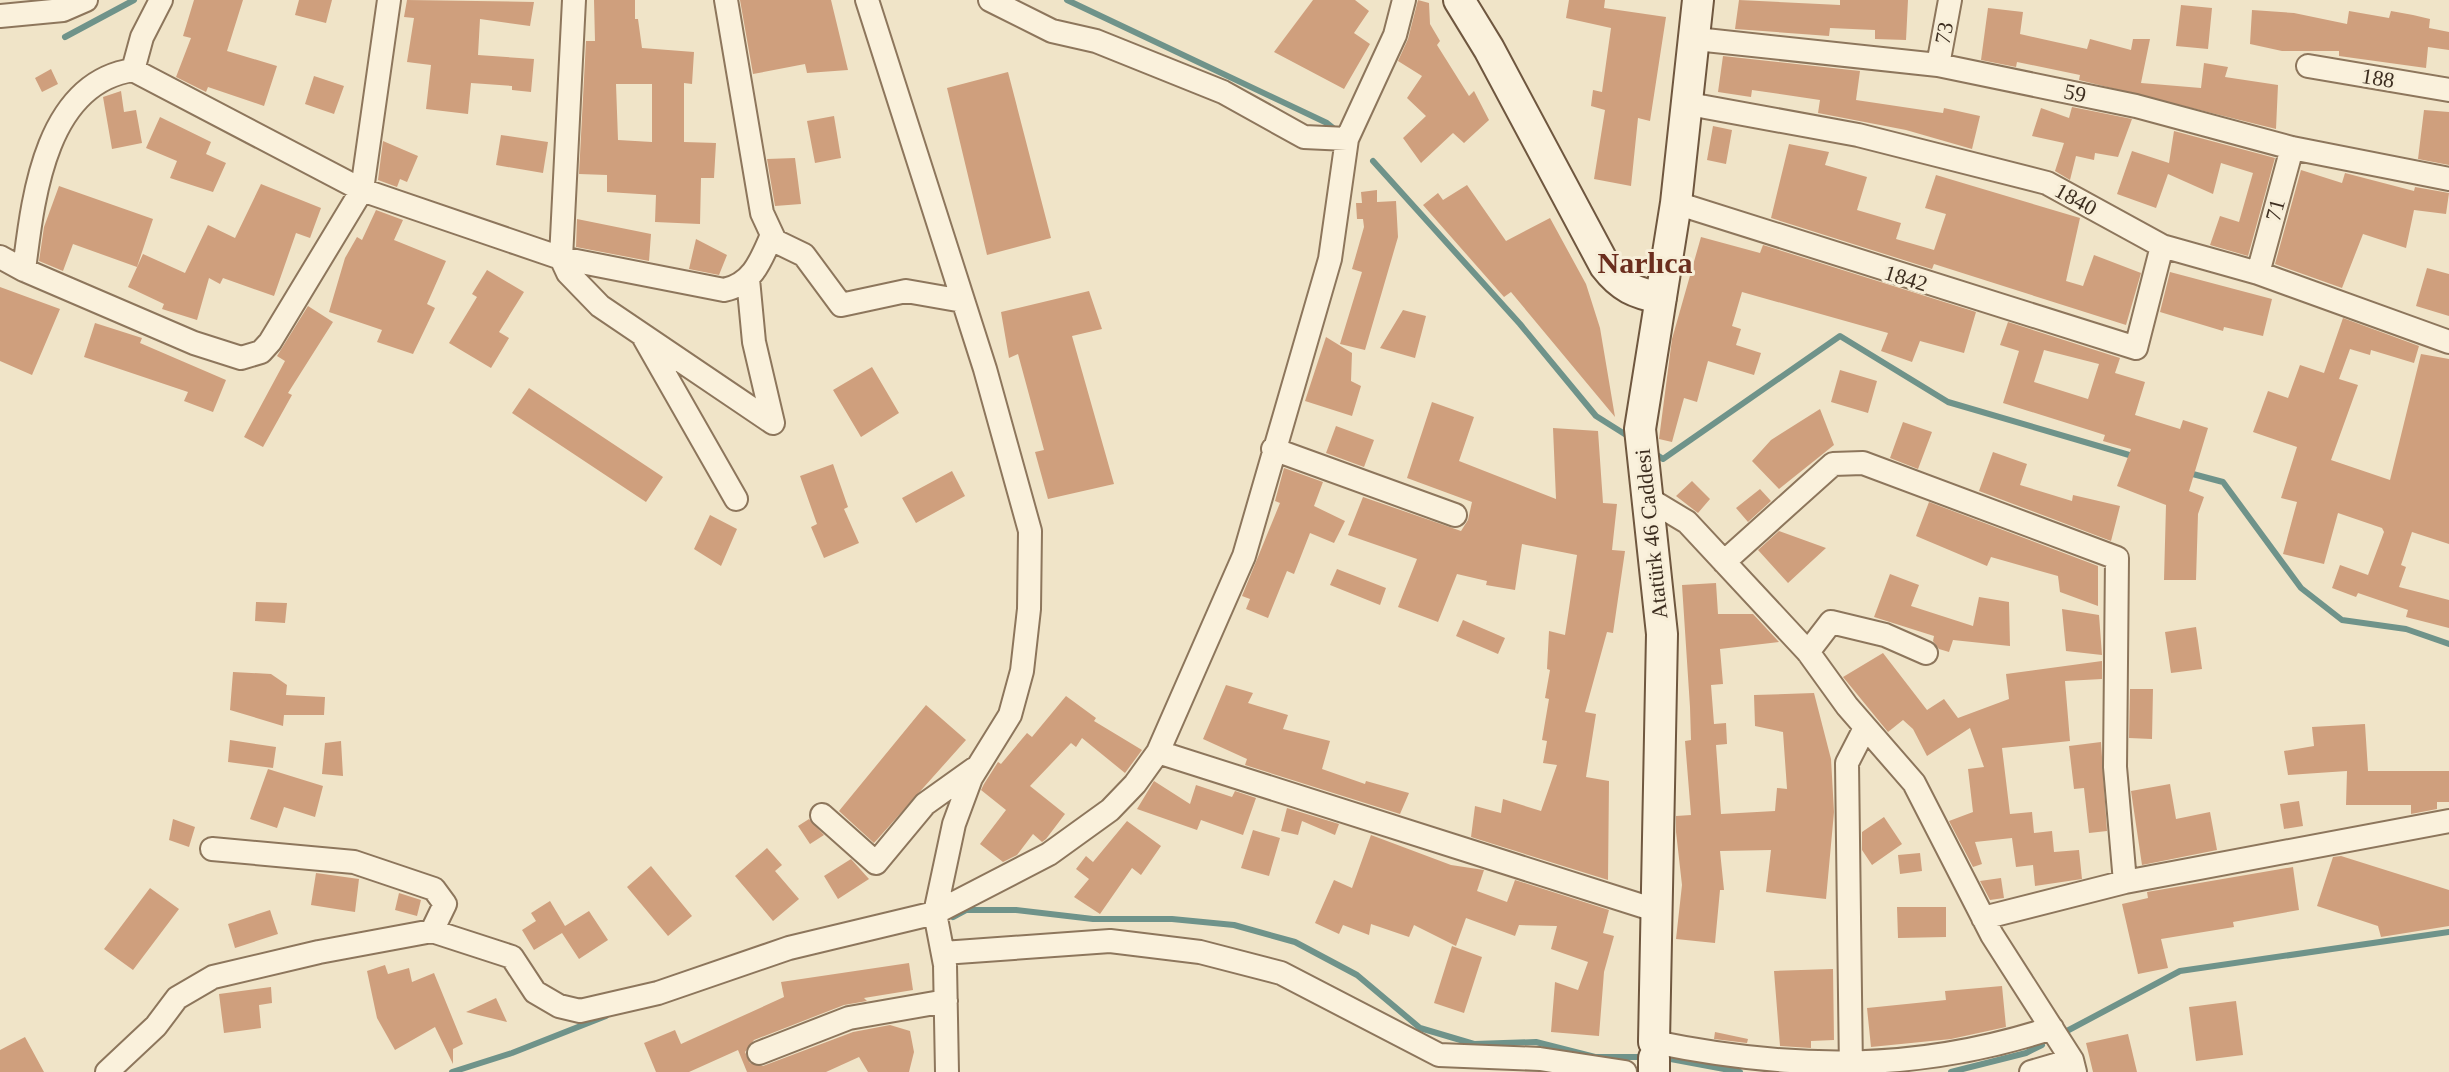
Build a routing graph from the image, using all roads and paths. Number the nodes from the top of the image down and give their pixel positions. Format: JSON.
{"nodes":[{"id":1,"x":86,"y":0,"type":"edge"},
{"id":2,"x":161,"y":0,"type":"edge"},
{"id":3,"x":389,"y":0,"type":"edge"},
{"id":4,"x":574,"y":0,"type":"edge"},
{"id":5,"x":726,"y":0,"type":"edge"},
{"id":6,"x":867,"y":0,"type":"edge"},
{"id":7,"x":990,"y":0,"type":"edge"},
{"id":8,"x":1404,"y":0,"type":"edge"},
{"id":9,"x":1459,"y":0,"type":"edge"},
{"id":10,"x":1698,"y":0,"type":"edge"},
{"id":11,"x":1950,"y":0,"type":"edge"},
{"id":12,"x":0,"y":16,"type":"edge"},
{"id":13,"x":1696,"y":39,"type":"junction"},
{"id":14,"x":1938,"y":65,"type":"junction"},
{"id":15,"x":2308,"y":66,"type":"dead end"},
{"id":16,"x":133,"y":70,"type":"junction"},
{"id":17,"x":2449,"y":90,"type":"edge"},
{"id":18,"x":1689,"y":104,"type":"junction"},
{"id":19,"x":1347,"y":139,"type":"junction"},
{"id":20,"x":2292,"y":148,"type":"junction"},
{"id":21,"x":2449,"y":179,"type":"edge"},
{"id":22,"x":362,"y":190,"type":"junction"},
{"id":23,"x":1676,"y":203,"type":"junction"},
{"id":24,"x":772,"y":235,"type":"junction"},
{"id":25,"x":2162,"y":246,"type":"junction"},
{"id":26,"x":0,"y":257,"type":"edge"},
{"id":27,"x":561,"y":258,"type":"junction"},
{"id":28,"x":24,"y":270,"type":"junction"},
{"id":29,"x":2258,"y":273,"type":"junction"},
{"id":30,"x":748,"y":279,"type":"junction"},
{"id":31,"x":1661,"y":298,"type":"junction"},
{"id":32,"x":963,"y":301,"type":"junction"},
{"id":33,"x":642,"y":335,"type":"junction"},
{"id":34,"x":2449,"y":342,"type":"edge"},
{"id":35,"x":1273,"y":449,"type":"junction"},
{"id":36,"x":1647,"y":498,"type":"junction"},
{"id":37,"x":736,"y":499,"type":"dead end"},
{"id":38,"x":1455,"y":515,"type":"dead end"},
{"id":39,"x":1724,"y":562,"type":"junction"},
{"id":40,"x":1808,"y":652,"type":"junction"},
{"id":41,"x":1926,"y":653,"type":"dead end"},
{"id":42,"x":1865,"y":728,"type":"junction"},
{"id":43,"x":1158,"y":752,"type":"junction"},
{"id":44,"x":979,"y":766,"type":"junction"},
{"id":45,"x":822,"y":815,"type":"dead end"},
{"id":46,"x":2449,"y":821,"type":"edge"},
{"id":47,"x":212,"y":849,"type":"dead end"},
{"id":48,"x":2125,"y":882,"type":"junction"},
{"id":49,"x":1655,"y":910,"type":"junction"},
{"id":50,"x":935,"y":913,"type":"junction"},
{"id":51,"x":1983,"y":918,"type":"junction"},
{"id":52,"x":432,"y":931,"type":"junction"},
{"id":53,"x":943,"y":953,"type":"junction"},
{"id":54,"x":946,"y":1001,"type":"junction"},
{"id":55,"x":2052,"y":1028,"type":"junction"},
{"id":56,"x":759,"y":1053,"type":"dead end"},
{"id":57,"x":1654,"y":1057,"type":"edge"},
{"id":58,"x":2073,"y":1066,"type":"edge"},
{"id":59,"x":1851,"y":1071,"type":"edge"},
{"id":60,"x":107,"y":1072,"type":"edge"},
{"id":61,"x":947,"y":1072,"type":"edge"},
{"id":62,"x":1625,"y":1072,"type":"edge"},
{"id":63,"x":2031,"y":1072,"type":"edge"}],
"edges":[{"from":1,"to":12,"type":"street"},
{"from":2,"to":16,"type":"street"},
{"from":3,"to":22,"type":"street"},
{"from":4,"to":27,"type":"street"},
{"from":5,"to":24,"type":"street"},
{"from":6,"to":32,"type":"street"},
{"from":7,"to":19,"type":"street"},
{"from":8,"to":19,"type":"street"},
{"from":9,"to":31,"type":"street"},
{"from":10,"to":13,"type":"street","name":"Atatürk 46 Caddesi"},
{"from":11,"to":14,"type":"street","name":"73"},
{"from":13,"to":14,"type":"street","name":"59"},
{"from":13,"to":18,"type":"street","name":"Atatürk 46 Caddesi"},
{"from":14,"to":20,"type":"street","name":"59"},
{"from":15,"to":17,"type":"street","name":"188"},
{"from":16,"to":22,"type":"street"},
{"from":16,"to":28,"type":"street"},
{"from":18,"to":23,"type":"street","name":"Atatürk 46 Caddesi"},
{"from":18,"to":25,"type":"street","name":"1840"},
{"from":19,"to":35,"type":"street"},
{"from":20,"to":21,"type":"street","name":"59"},
{"from":20,"to":29,"type":"street","name":"71"},
{"from":22,"to":27,"type":"street"},
{"from":22,"to":28,"type":"street"},
{"from":23,"to":25,"type":"street","name":"1842"},
{"from":23,"to":31,"type":"street","name":"Atatürk 46 Caddesi"},
{"from":24,"to":30,"type":"street"},
{"from":24,"to":32,"type":"street"},
{"from":25,"to":29,"type":"street","name":"1840"},
{"from":26,"to":28,"type":"street"},
{"from":27,"to":30,"type":"street"},
{"from":27,"to":33,"type":"street"},
{"from":29,"to":34,"type":"street","name":"1840"},
{"from":30,"to":33,"type":"street"},
{"from":31,"to":36,"type":"street","name":"Atatürk 46 Caddesi"},
{"from":32,"to":44,"type":"street"},
{"from":33,"to":37,"type":"street"},
{"from":35,"to":38,"type":"street"},
{"from":35,"to":43,"type":"street"},
{"from":36,"to":39,"type":"street"},
{"from":36,"to":49,"type":"street","name":"Atatürk 46 Caddesi"},
{"from":39,"to":40,"type":"street"},
{"from":39,"to":48,"type":"street"},
{"from":40,"to":41,"type":"street"},
{"from":40,"to":42,"type":"street"},
{"from":42,"to":51,"type":"street"},
{"from":42,"to":59,"type":"street"},
{"from":43,"to":49,"type":"street"},
{"from":43,"to":50,"type":"street"},
{"from":44,"to":45,"type":"street"},
{"from":44,"to":50,"type":"street"},
{"from":46,"to":48,"type":"street"},
{"from":47,"to":52,"type":"street"},
{"from":48,"to":51,"type":"street"},
{"from":49,"to":57,"type":"street","name":"Atatürk 46 Caddesi"},
{"from":50,"to":52,"type":"street"},
{"from":50,"to":53,"type":"street"},
{"from":51,"to":55,"type":"street"},
{"from":52,"to":60,"type":"street"},
{"from":53,"to":54,"type":"street"},
{"from":53,"to":62,"type":"street"},
{"from":54,"to":56,"type":"street"},
{"from":54,"to":61,"type":"street"},
{"from":55,"to":58,"type":"street"},
{"from":55,"to":59,"type":"street"},
{"from":57,"to":59,"type":"street"},
{"from":58,"to":63,"type":"street"}]}
